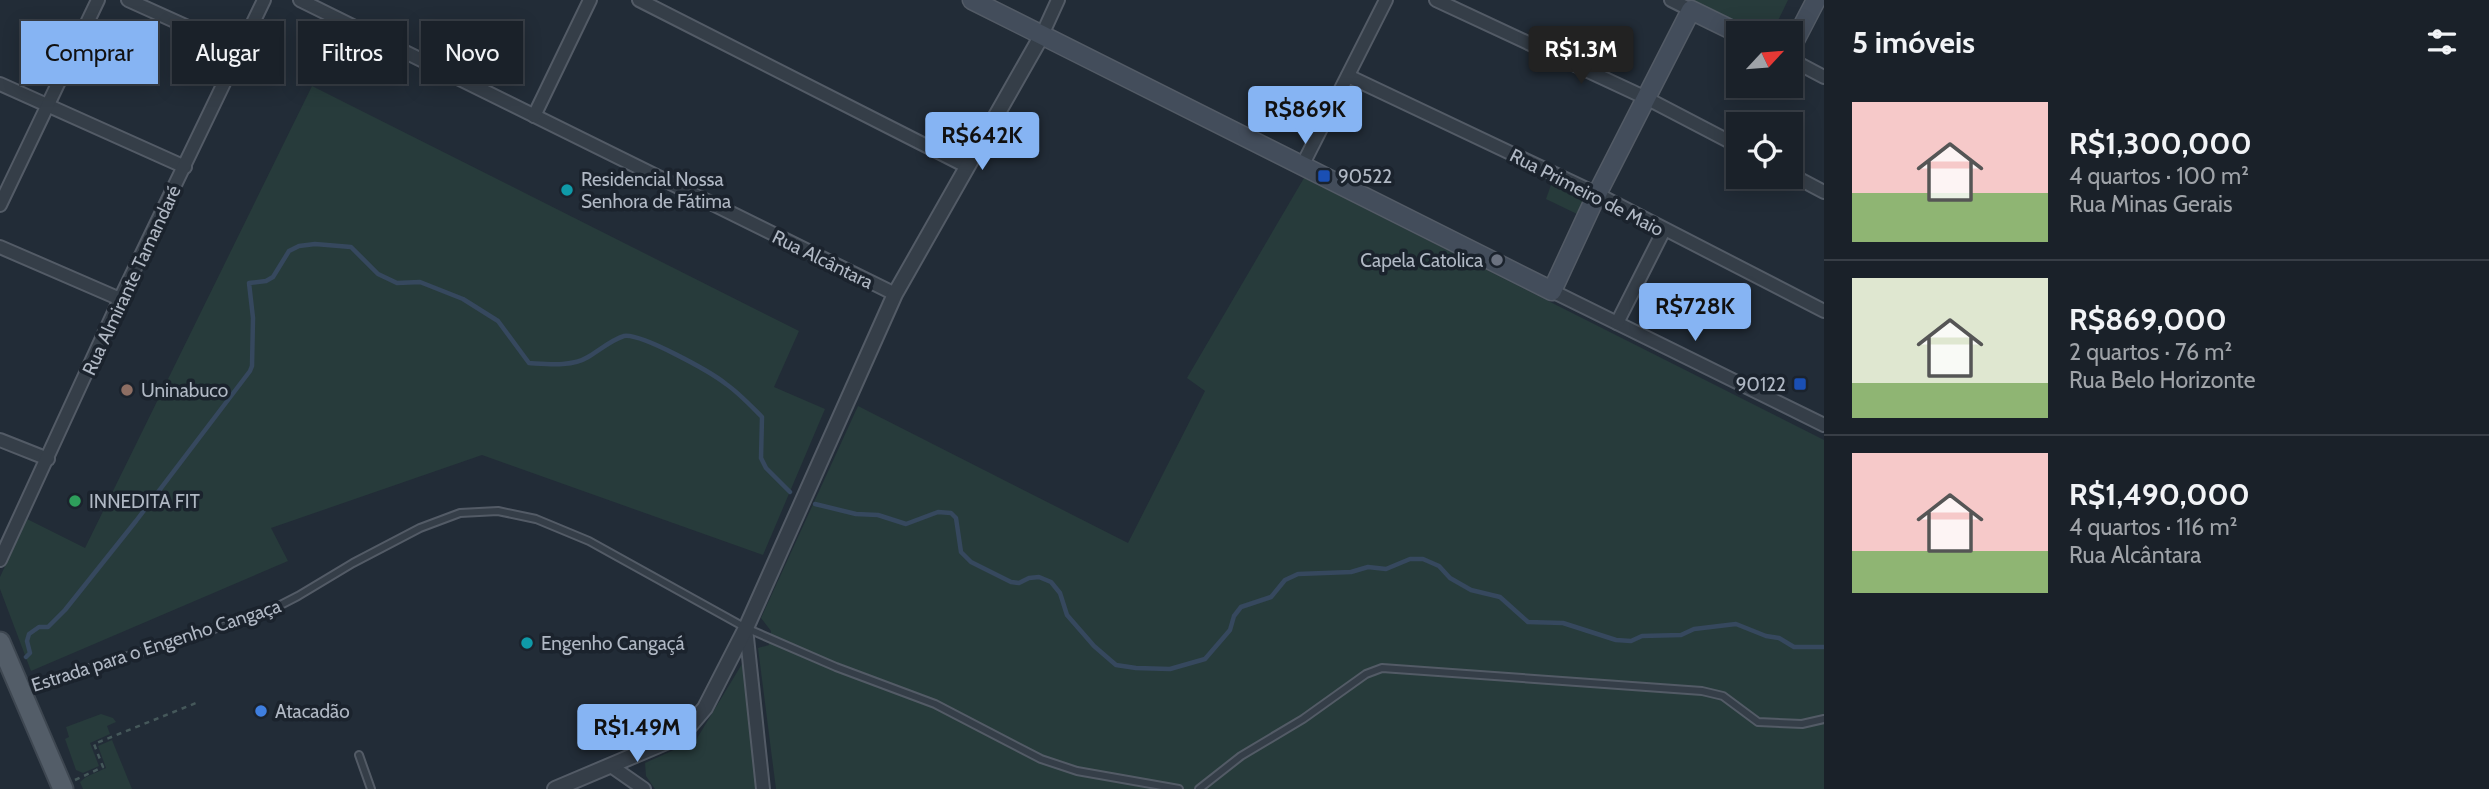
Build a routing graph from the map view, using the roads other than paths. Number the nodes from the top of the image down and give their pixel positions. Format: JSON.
{"nodes":[{"id":1,"x":98,"y":0,"type":"edge"},
{"id":2,"x":128,"y":0,"type":"edge"},
{"id":3,"x":264,"y":0,"type":"edge"},
{"id":4,"x":300,"y":0,"type":"edge"},
{"id":5,"x":590,"y":0,"type":"edge"},
{"id":6,"x":639,"y":0,"type":"edge"},
{"id":7,"x":972,"y":0,"type":"edge"},
{"id":8,"x":1058,"y":0,"type":"edge"},
{"id":9,"x":1386,"y":0,"type":"edge"},
{"id":10,"x":1436,"y":0,"type":"edge"},
{"id":11,"x":1671,"y":0,"type":"edge"},
{"id":12,"x":1816,"y":0,"type":"edge"},
{"id":13,"x":1691,"y":10,"type":"junction"},
{"id":14,"x":175,"y":21,"type":"edge"},
{"id":15,"x":255,"y":21,"type":"edge"},
{"id":16,"x":1803,"y":25,"type":"edge"},
{"id":17,"x":1726,"y":27,"type":"edge"},
{"id":18,"x":1042,"y":35,"type":"junction"},
{"id":19,"x":1803,"y":66,"type":"edge"},
{"id":20,"x":1348,"y":76,"type":"junction"},
{"id":21,"x":1824,"y":77,"type":"edge"},
{"id":22,"x":0,"y":84,"type":"edge"},
{"id":23,"x":225,"y":84,"type":"edge"},
{"id":24,"x":1646,"y":98,"type":"junction"},
{"id":25,"x":47,"y":107,"type":"junction"},
{"id":26,"x":534,"y":116,"type":"junction"},
{"id":27,"x":1726,"y":140,"type":"edge"},
{"id":28,"x":966,"y":166,"type":"junction"},
{"id":29,"x":1302,"y":166,"type":"junction"},
{"id":30,"x":185,"y":167,"type":"junction"},
{"id":31,"x":1803,"y":181,"type":"edge"},
{"id":32,"x":1824,"y":192,"type":"edge"},
{"id":33,"x":1597,"y":194,"type":"junction"},
{"id":34,"x":0,"y":205,"type":"edge"},
{"id":35,"x":1664,"y":230,"type":"junction"},
{"id":36,"x":0,"y":247,"type":"edge"},
{"id":37,"x":1552,"y":291,"type":"junction"},
{"id":38,"x":895,"y":294,"type":"junction"},
{"id":39,"x":120,"y":299,"type":"junction"},
{"id":40,"x":1824,"y":311,"type":"edge"},
{"id":41,"x":1617,"y":323,"type":"junction"},
{"id":42,"x":1824,"y":425,"type":"edge"},
{"id":43,"x":0,"y":440,"type":"edge"},
{"id":44,"x":48,"y":459,"type":"junction"},
{"id":45,"x":4,"y":546,"type":"edge"},
{"id":46,"x":0,"y":560,"type":"edge"},
{"id":47,"x":746,"y":628,"type":"junction"},
{"id":48,"x":0,"y":642,"type":"edge"},
{"id":49,"x":21,"y":689,"type":"junction"},
{"id":50,"x":1824,"y":719,"type":"edge"},
{"id":51,"x":359,"y":755,"type":"dead end"},
{"id":52,"x":611,"y":766,"type":"junction"},
{"id":53,"x":62,"y":788,"type":"edge"},
{"id":54,"x":371,"y":789,"type":"edge"},
{"id":55,"x":555,"y":789,"type":"edge"},
{"id":56,"x":644,"y":789,"type":"edge"},
{"id":57,"x":763,"y":789,"type":"edge"},
{"id":58,"x":1179,"y":789,"type":"edge"},
{"id":59,"x":1199,"y":789,"type":"edge"}],
"edges":[{"from":1,"to":25,"type":"street"},
{"from":2,"to":14,"type":"street"},
{"from":3,"to":15,"type":"street","name":"Rua Almirante Tamandaré"},
{"from":4,"to":26,"type":"street","name":"Rua Alcântara"},
{"from":5,"to":26,"type":"street"},
{"from":6,"to":28,"type":"street"},
{"from":7,"to":18,"type":"main road"},
{"from":8,"to":18,"type":"street"},
{"from":9,"to":20,"type":"street"},
{"from":10,"to":24,"type":"street"},
{"from":11,"to":13,"type":"street"},
{"from":12,"to":16,"type":"main road"},
{"from":13,"to":17,"type":"main road"},
{"from":13,"to":24,"type":"main road"},
{"from":18,"to":28,"type":"street"},
{"from":18,"to":29,"type":"main road"},
{"from":19,"to":21,"type":"street"},
{"from":20,"to":29,"type":"street"},
{"from":20,"to":33,"type":"street","name":"Rua Primeiro de Maio"},
{"from":22,"to":25,"type":"street"},
{"from":23,"to":30,"type":"street","name":"Rua Almirante Tamandaré"},
{"from":24,"to":27,"type":"street"},
{"from":24,"to":33,"type":"main road"},
{"from":25,"to":30,"type":"street"},
{"from":25,"to":34,"type":"street"},
{"from":26,"to":38,"type":"street","name":"Rua Alcântara"},
{"from":28,"to":38,"type":"street"},
{"from":29,"to":37,"type":"main road"},
{"from":30,"to":39,"type":"street","name":"Rua Almirante Tamandaré"},
{"from":31,"to":32,"type":"street"},
{"from":33,"to":35,"type":"street","name":"Rua Primeiro de Maio"},
{"from":33,"to":37,"type":"main road"},
{"from":35,"to":40,"type":"street","name":"Rua Primeiro de Maio"},
{"from":35,"to":41,"type":"street"},
{"from":36,"to":39,"type":"street"},
{"from":37,"to":41,"type":"street"},
{"from":38,"to":47,"type":"street","name":"Rua Alcântara"},
{"from":39,"to":44,"type":"street","name":"Rua Almirante Tamandaré"},
{"from":41,"to":42,"type":"street"},
{"from":43,"to":44,"type":"street"},
{"from":44,"to":45,"type":"street","name":"Rua Almirante Tamandaré"},
{"from":45,"to":46,"type":"street","name":"Rua Almirante Tamandaré"},
{"from":47,"to":49,"type":"lane","name":"Estrada para o Engenho Cangaça"},
{"from":47,"to":52,"type":"street","name":"Rua Alcântara"},
{"from":47,"to":57,"type":"street"},
{"from":47,"to":58,"type":"lane","name":"Estrada para o Engenho Cangaça"},
{"from":48,"to":49,"type":"main road"},
{"from":49,"to":53,"type":"main road"},
{"from":50,"to":59,"type":"lane"},
{"from":51,"to":54,"type":"lane"},
{"from":52,"to":55,"type":"street","name":"Rua Alcântara"},
{"from":52,"to":56,"type":"street"}]}
